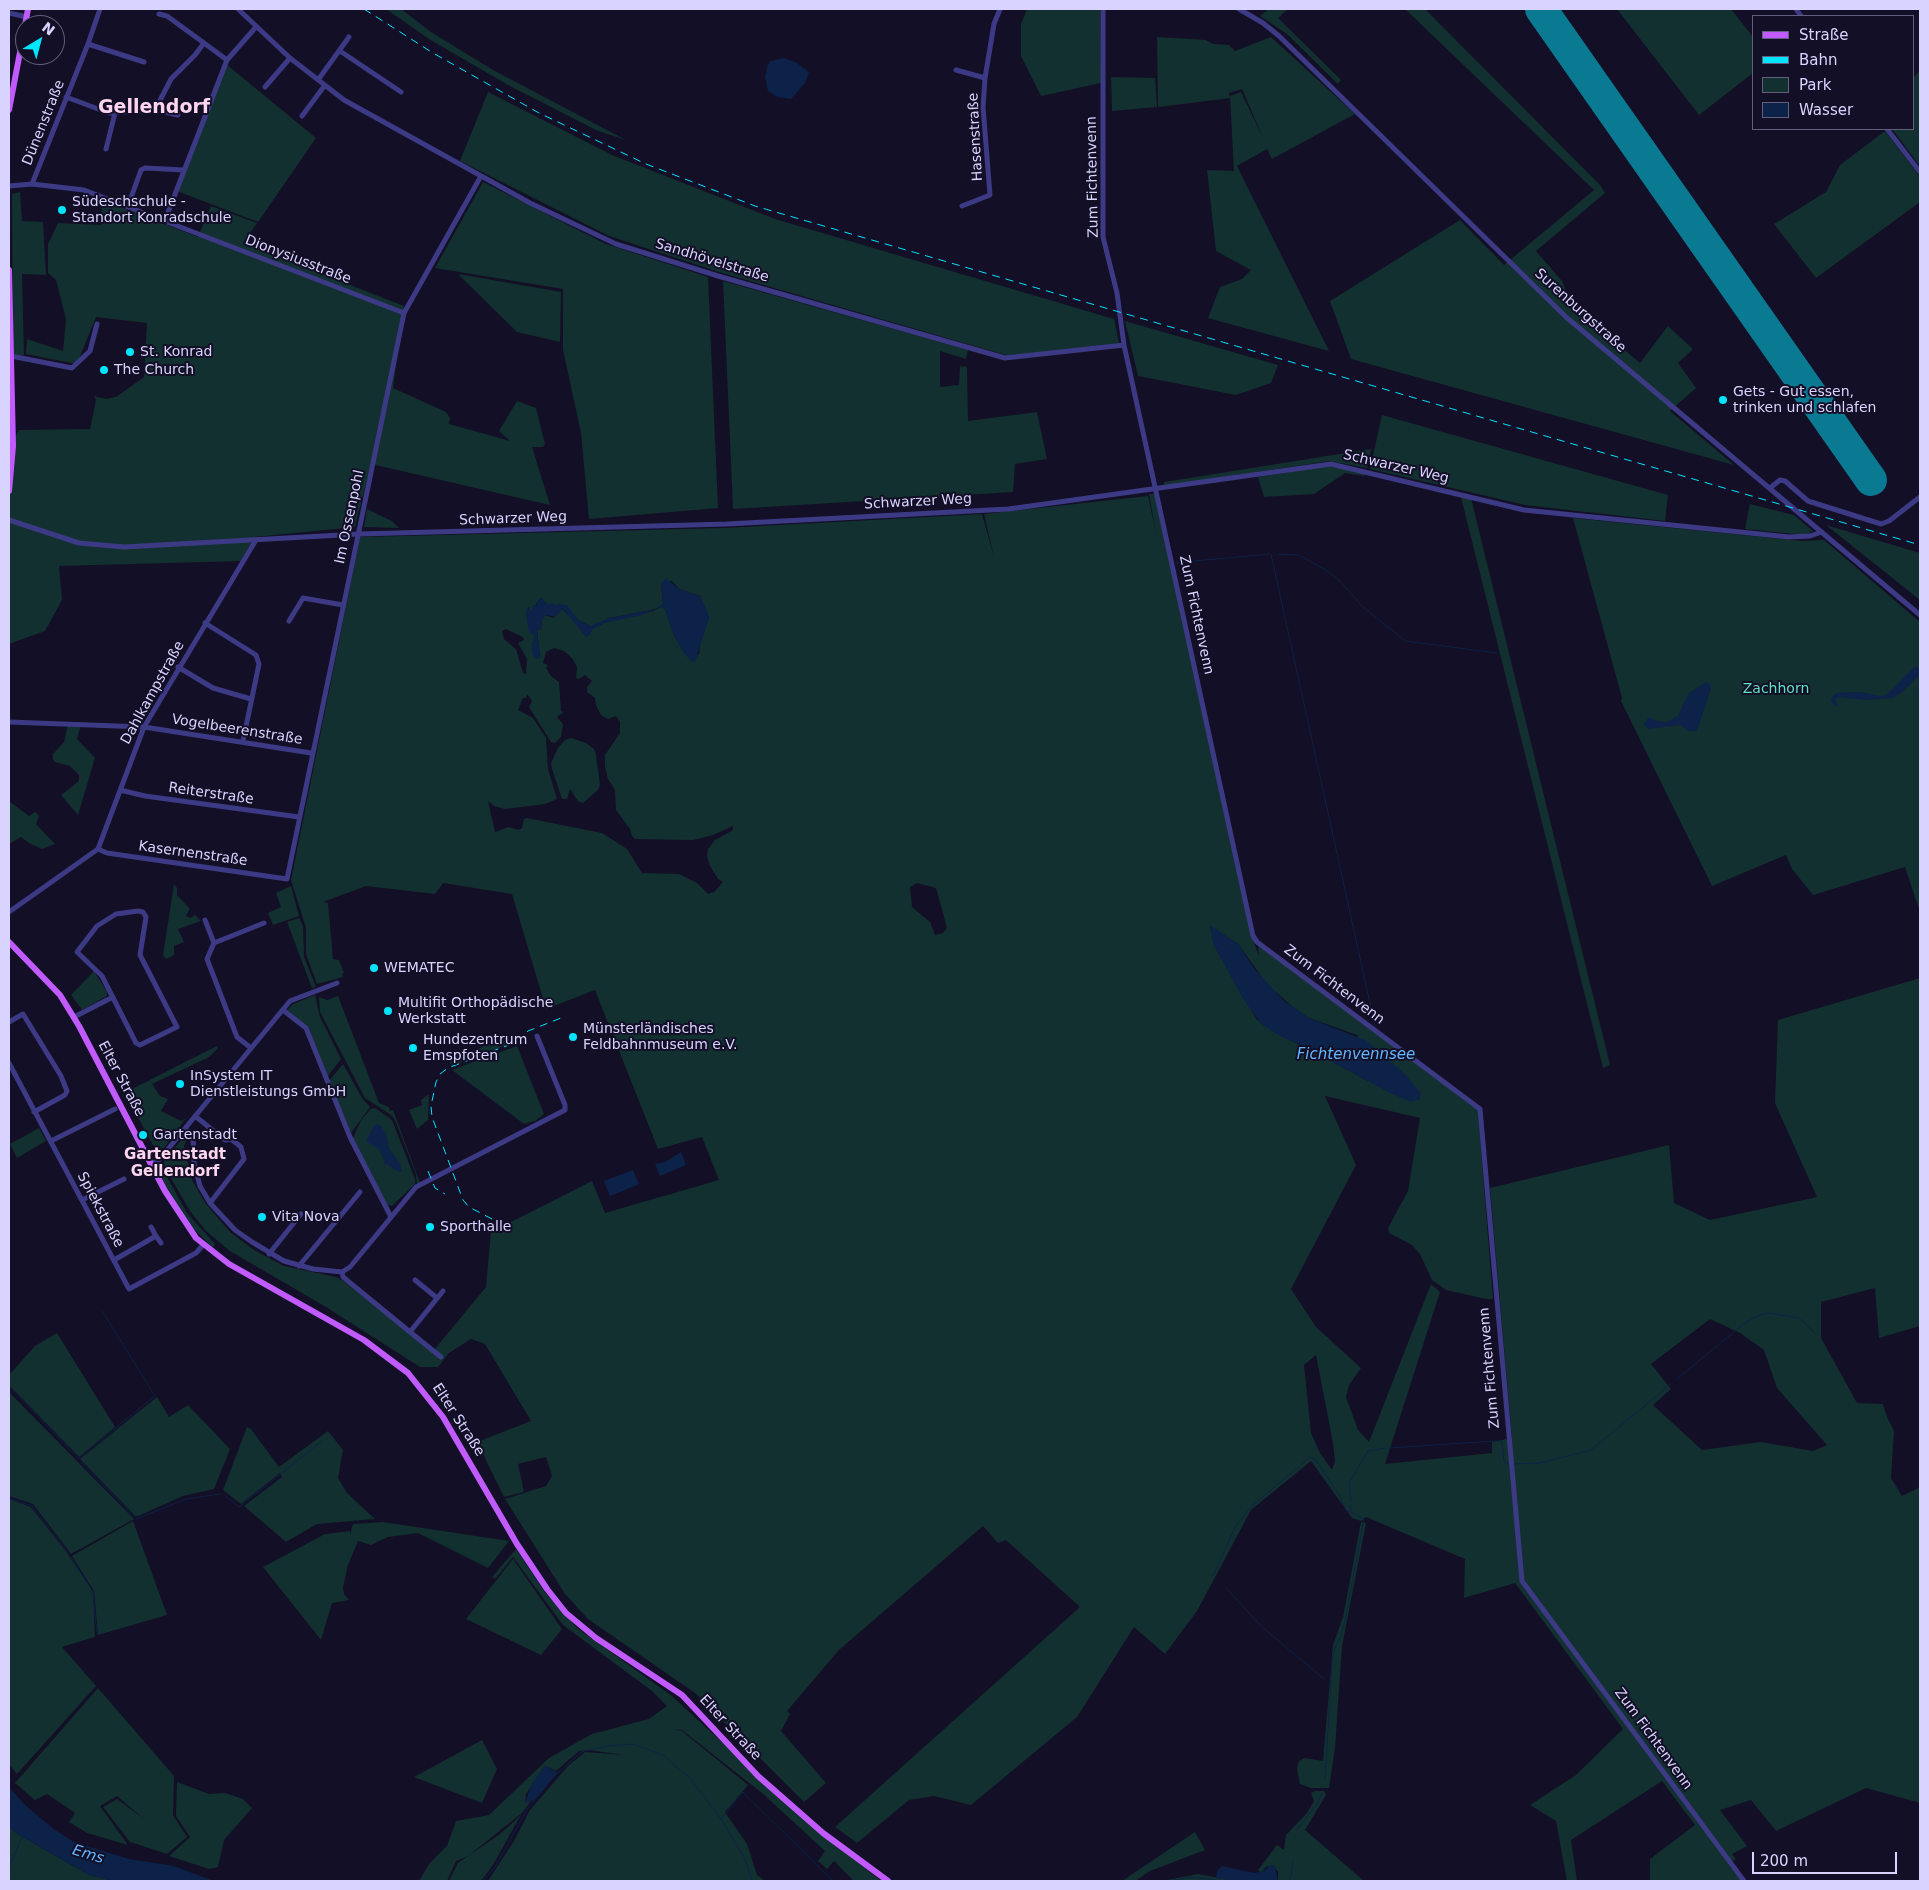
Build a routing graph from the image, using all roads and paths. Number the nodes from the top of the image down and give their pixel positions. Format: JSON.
{"nodes":[{"id":1,"x":100,"y":9,"type":"edge"},
{"id":2,"x":238,"y":9,"type":"edge"},
{"id":3,"x":1000,"y":9,"type":"edge"},
{"id":4,"x":1103,"y":9,"type":"edge"},
{"id":5,"x":1239,"y":9,"type":"edge"},
{"id":6,"x":1248,"y":11,"type":"edge"},
{"id":7,"x":158,"y":14,"type":"dead end"},
{"id":8,"x":256,"y":27,"type":"junction"},
{"id":9,"x":349,"y":37,"type":"dead end"},
{"id":10,"x":204,"y":43,"type":"junction"},
{"id":11,"x":88,"y":44,"type":"junction"},
{"id":12,"x":340,"y":51,"type":"junction"},
{"id":13,"x":290,"y":58,"type":"junction"},
{"id":14,"x":227,"y":60,"type":"junction"},
{"id":15,"x":144,"y":62,"type":"dead end"},
{"id":16,"x":956,"y":70,"type":"dead end"},
{"id":17,"x":12,"y":72,"type":"edge"},
{"id":18,"x":985,"y":78,"type":"junction"},
{"id":19,"x":318,"y":80,"type":"junction"},
{"id":20,"x":325,"y":85,"type":"junction"},
{"id":21,"x":265,"y":87,"type":"dead end"},
{"id":22,"x":401,"y":92,"type":"dead end"},
{"id":23,"x":66,"y":97,"type":"junction"},
{"id":24,"x":9,"y":110,"type":"edge"},
{"id":25,"x":155,"y":110,"type":"junction"},
{"id":26,"x":115,"y":113,"type":"junction"},
{"id":27,"x":178,"y":115,"type":"dead end"},
{"id":28,"x":302,"y":116,"type":"dead end"},
{"id":29,"x":1888,"y":130,"type":"edge"},
{"id":30,"x":106,"y":149,"type":"dead end"},
{"id":31,"x":184,"y":170,"type":"junction"},
{"id":32,"x":1920,"y":172,"type":"edge"},
{"id":33,"x":481,"y":176,"type":"junction"},
{"id":34,"x":32,"y":184,"type":"junction"},
{"id":35,"x":9,"y":186,"type":"edge"},
{"id":36,"x":128,"y":206,"type":"junction"},
{"id":37,"x":962,"y":206,"type":"dead end"},
{"id":38,"x":165,"y":220,"type":"junction"},
{"id":39,"x":9,"y":270,"type":"edge"},
{"id":40,"x":9,"y":284,"type":"edge"},
{"id":41,"x":404,"y":312,"type":"junction"},
{"id":42,"x":98,"y":324,"type":"dead end"},
{"id":43,"x":1124,"y":345,"type":"junction"},
{"id":44,"x":11,"y":356,"type":"junction"},
{"id":45,"x":1770,"y":488,"type":"junction"},
{"id":46,"x":1157,"y":489,"type":"junction"},
{"id":47,"x":9,"y":492,"type":"edge"},
{"id":48,"x":1920,"y":497,"type":"edge"},
{"id":49,"x":9,"y":520,"type":"edge"},
{"id":50,"x":1822,"y":532,"type":"junction"},
{"id":51,"x":359,"y":534,"type":"junction"},
{"id":52,"x":256,"y":540,"type":"junction"},
{"id":53,"x":343,"y":605,"type":"junction"},
{"id":54,"x":1920,"y":615,"type":"edge"},
{"id":55,"x":289,"y":621,"type":"dead end"},
{"id":56,"x":205,"y":623,"type":"junction"},
{"id":57,"x":178,"y":667,"type":"junction"},
{"id":58,"x":252,"y":699,"type":"junction"},
{"id":59,"x":9,"y":722,"type":"edge"},
{"id":60,"x":144,"y":727,"type":"junction"},
{"id":61,"x":242,"y":741,"type":"junction"},
{"id":62,"x":311,"y":753,"type":"junction"},
{"id":63,"x":120,"y":790,"type":"junction"},
{"id":64,"x":299,"y":817,"type":"junction"},
{"id":65,"x":98,"y":849,"type":"junction"},
{"id":66,"x":287,"y":880,"type":"joint"},
{"id":67,"x":9,"y":912,"type":"edge"},
{"id":68,"x":206,"y":920,"type":"dead end"},
{"id":69,"x":264,"y":923,"type":"dead end"},
{"id":70,"x":9,"y":942,"type":"edge"},
{"id":71,"x":214,"y":943,"type":"junction"},
{"id":72,"x":337,"y":983,"type":"dead end"},
{"id":73,"x":113,"y":997,"type":"junction"},
{"id":74,"x":283,"y":1010,"type":"junction"},
{"id":75,"x":74,"y":1018,"type":"junction"},
{"id":76,"x":9,"y":1022,"type":"edge"},
{"id":77,"x":537,"y":1036,"type":"dead end"},
{"id":78,"x":251,"y":1048,"type":"junction"},
{"id":79,"x":9,"y":1063,"type":"edge"},
{"id":80,"x":115,"y":1109,"type":"dead end"},
{"id":81,"x":34,"y":1112,"type":"junction"},
{"id":82,"x":195,"y":1116,"type":"junction"},
{"id":83,"x":185,"y":1129,"type":"junction"},
{"id":84,"x":51,"y":1141,"type":"junction"},
{"id":85,"x":151,"y":1164,"type":"junction"},
{"id":86,"x":124,"y":1179,"type":"dead end"},
{"id":87,"x":360,"y":1192,"type":"dead end"},
{"id":88,"x":82,"y":1200,"type":"junction"},
{"id":89,"x":210,"y":1203,"type":"junction"},
{"id":90,"x":301,"y":1214,"type":"dead end"},
{"id":91,"x":391,"y":1217,"type":"junction"},
{"id":92,"x":151,"y":1227,"type":"dead end"},
{"id":93,"x":156,"y":1236,"type":"junction"},
{"id":94,"x":162,"y":1244,"type":"dead end"},
{"id":95,"x":204,"y":1245,"type":"junction"},
{"id":96,"x":270,"y":1254,"type":"junction"},
{"id":97,"x":114,"y":1260,"type":"junction"},
{"id":98,"x":299,"y":1266,"type":"junction"},
{"id":99,"x":342,"y":1272,"type":"junction"},
{"id":100,"x":415,"y":1280,"type":"dead end"},
{"id":101,"x":443,"y":1291,"type":"dead end"},
{"id":102,"x":437,"y":1298,"type":"junction"},
{"id":103,"x":410,"y":1332,"type":"junction"},
{"id":104,"x":441,"y":1357,"type":"dead end"},
{"id":105,"x":888,"y":1881,"type":"edge"},
{"id":106,"x":1744,"y":1881,"type":"edge"}],
"edges":[{"from":1,"to":11,"type":"street","name":"Dünenstraße"},
{"from":2,"to":8,"type":"street","name":"Sandhövelstraße"},
{"from":3,"to":18,"type":"street","name":"Hasenstraße"},
{"from":4,"to":43,"type":"street","name":"Zum Fichtenvenn"},
{"from":5,"to":6,"type":"street","name":"Surenburgstraße"},
{"from":6,"to":45,"type":"street","name":"Surenburgstraße"},
{"from":7,"to":10,"type":"street"},
{"from":8,"to":13,"type":"street","name":"Sandhövelstraße"},
{"from":8,"to":14,"type":"street"},
{"from":9,"to":12,"type":"street"},
{"from":10,"to":14,"type":"street"},
{"from":10,"to":25,"type":"street"},
{"from":11,"to":15,"type":"street"},
{"from":11,"to":23,"type":"street","name":"Dünenstraße"},
{"from":12,"to":19,"type":"street"},
{"from":12,"to":22,"type":"street"},
{"from":13,"to":19,"type":"street","name":"Sandhövelstraße"},
{"from":13,"to":21,"type":"street"},
{"from":14,"to":31,"type":"street"},
{"from":16,"to":18,"type":"street","name":"Hasenstraße"},
{"from":17,"to":24,"type":"main road"},
{"from":18,"to":37,"type":"street","name":"Hasenstraße"},
{"from":19,"to":20,"type":"street","name":"Sandhövelstraße"},
{"from":20,"to":28,"type":"street"},
{"from":20,"to":33,"type":"street","name":"Sandhövelstraße"},
{"from":23,"to":26,"type":"street"},
{"from":23,"to":34,"type":"street","name":"Dünenstraße"},
{"from":25,"to":26,"type":"street"},
{"from":25,"to":27,"type":"street"},
{"from":26,"to":30,"type":"street"},
{"from":29,"to":32,"type":"street"},
{"from":31,"to":36,"type":"street"},
{"from":31,"to":38,"type":"street"},
{"from":33,"to":41,"type":"street","name":"Im Ossenpohl"},
{"from":33,"to":43,"type":"street","name":"Sandhövelstraße"},
{"from":34,"to":35,"type":"street","name":"Dionysiusstraße"},
{"from":34,"to":36,"type":"street","name":"Dionysiusstraße"},
{"from":36,"to":38,"type":"street","name":"Dionysiusstraße"},
{"from":38,"to":41,"type":"street","name":"Dionysiusstraße"},
{"from":39,"to":40,"type":"main road"},
{"from":40,"to":44,"type":"main road"},
{"from":41,"to":51,"type":"street","name":"Im Ossenpohl"},
{"from":42,"to":44,"type":"street"},
{"from":43,"to":46,"type":"street","name":"Zum Fichtenvenn"},
{"from":44,"to":47,"type":"main road"},
{"from":45,"to":48,"type":"street"},
{"from":45,"to":50,"type":"street","name":"Surenburgstraße"},
{"from":46,"to":50,"type":"street","name":"Schwarzer Weg"},
{"from":46,"to":51,"type":"street","name":"Schwarzer Weg"},
{"from":46,"to":106,"type":"street","name":"Zum Fichtenvenn"},
{"from":49,"to":52,"type":"street","name":"Schwarzer Weg"},
{"from":50,"to":54,"type":"street","name":"Surenburgstraße"},
{"from":51,"to":52,"type":"street","name":"Schwarzer Weg"},
{"from":51,"to":53,"type":"street","name":"Im Ossenpohl"},
{"from":52,"to":56,"type":"street","name":"Dahlkampstraße"},
{"from":53,"to":55,"type":"street"},
{"from":53,"to":62,"type":"street","name":"Im Ossenpohl"},
{"from":56,"to":57,"type":"street","name":"Dahlkampstraße"},
{"from":56,"to":58,"type":"street"},
{"from":57,"to":58,"type":"street"},
{"from":57,"to":60,"type":"street","name":"Dahlkampstraße"},
{"from":58,"to":61,"type":"street"},
{"from":59,"to":60,"type":"street","name":"Vogelbeerenstraße"},
{"from":60,"to":61,"type":"street","name":"Vogelbeerenstraße"},
{"from":60,"to":63,"type":"street","name":"Dahlkampstraße"},
{"from":61,"to":62,"type":"street","name":"Vogelbeerenstraße"},
{"from":62,"to":64,"type":"street","name":"Im Ossenpohl"},
{"from":63,"to":64,"type":"street","name":"Reiterstraße"},
{"from":63,"to":65,"type":"street","name":"Dahlkampstraße"},
{"from":64,"to":66,"type":"street","name":"Im Ossenpohl"},
{"from":65,"to":66,"type":"street","name":"Kasernenstraße"},
{"from":65,"to":67,"type":"street"},
{"from":68,"to":71,"type":"street"},
{"from":69,"to":71,"type":"street"},
{"from":70,"to":75,"type":"main road","name":"Elter Straße"},
{"from":71,"to":78,"type":"street"},
{"from":72,"to":74,"type":"street"},
{"from":73,"to":73,"type":"street"},
{"from":73,"to":75,"type":"street"},
{"from":74,"to":78,"type":"street"},
{"from":74,"to":91,"type":"street"},
{"from":75,"to":85,"type":"main road","name":"Elter Straße"},
{"from":76,"to":81,"type":"street"},
{"from":77,"to":91,"type":"street"},
{"from":78,"to":82,"type":"street"},
{"from":79,"to":81,"type":"street","name":"Spiekstraße"},
{"from":80,"to":84,"type":"street"},
{"from":81,"to":84,"type":"street","name":"Spiekstraße"},
{"from":82,"to":83,"type":"street"},
{"from":82,"to":89,"type":"street"},
{"from":83,"to":85,"type":"street"},
{"from":83,"to":89,"type":"street"},
{"from":84,"to":88,"type":"street","name":"Spiekstraße"},
{"from":85,"to":95,"type":"main road","name":"Elter Straße"},
{"from":86,"to":88,"type":"street"},
{"from":87,"to":98,"type":"street"},
{"from":88,"to":97,"type":"street","name":"Spiekstraße"},
{"from":89,"to":96,"type":"street"},
{"from":90,"to":96,"type":"street"},
{"from":91,"to":99,"type":"street"},
{"from":92,"to":93,"type":"street"},
{"from":93,"to":94,"type":"street"},
{"from":93,"to":97,"type":"street"},
{"from":95,"to":97,"type":"street","name":"Spiekstraße"},
{"from":95,"to":105,"type":"main road","name":"Elter Straße"},
{"from":96,"to":98,"type":"street"},
{"from":98,"to":99,"type":"street"},
{"from":99,"to":103,"type":"street"},
{"from":100,"to":102,"type":"street"},
{"from":101,"to":102,"type":"street"},
{"from":102,"to":103,"type":"street"},
{"from":103,"to":104,"type":"street"}]}
